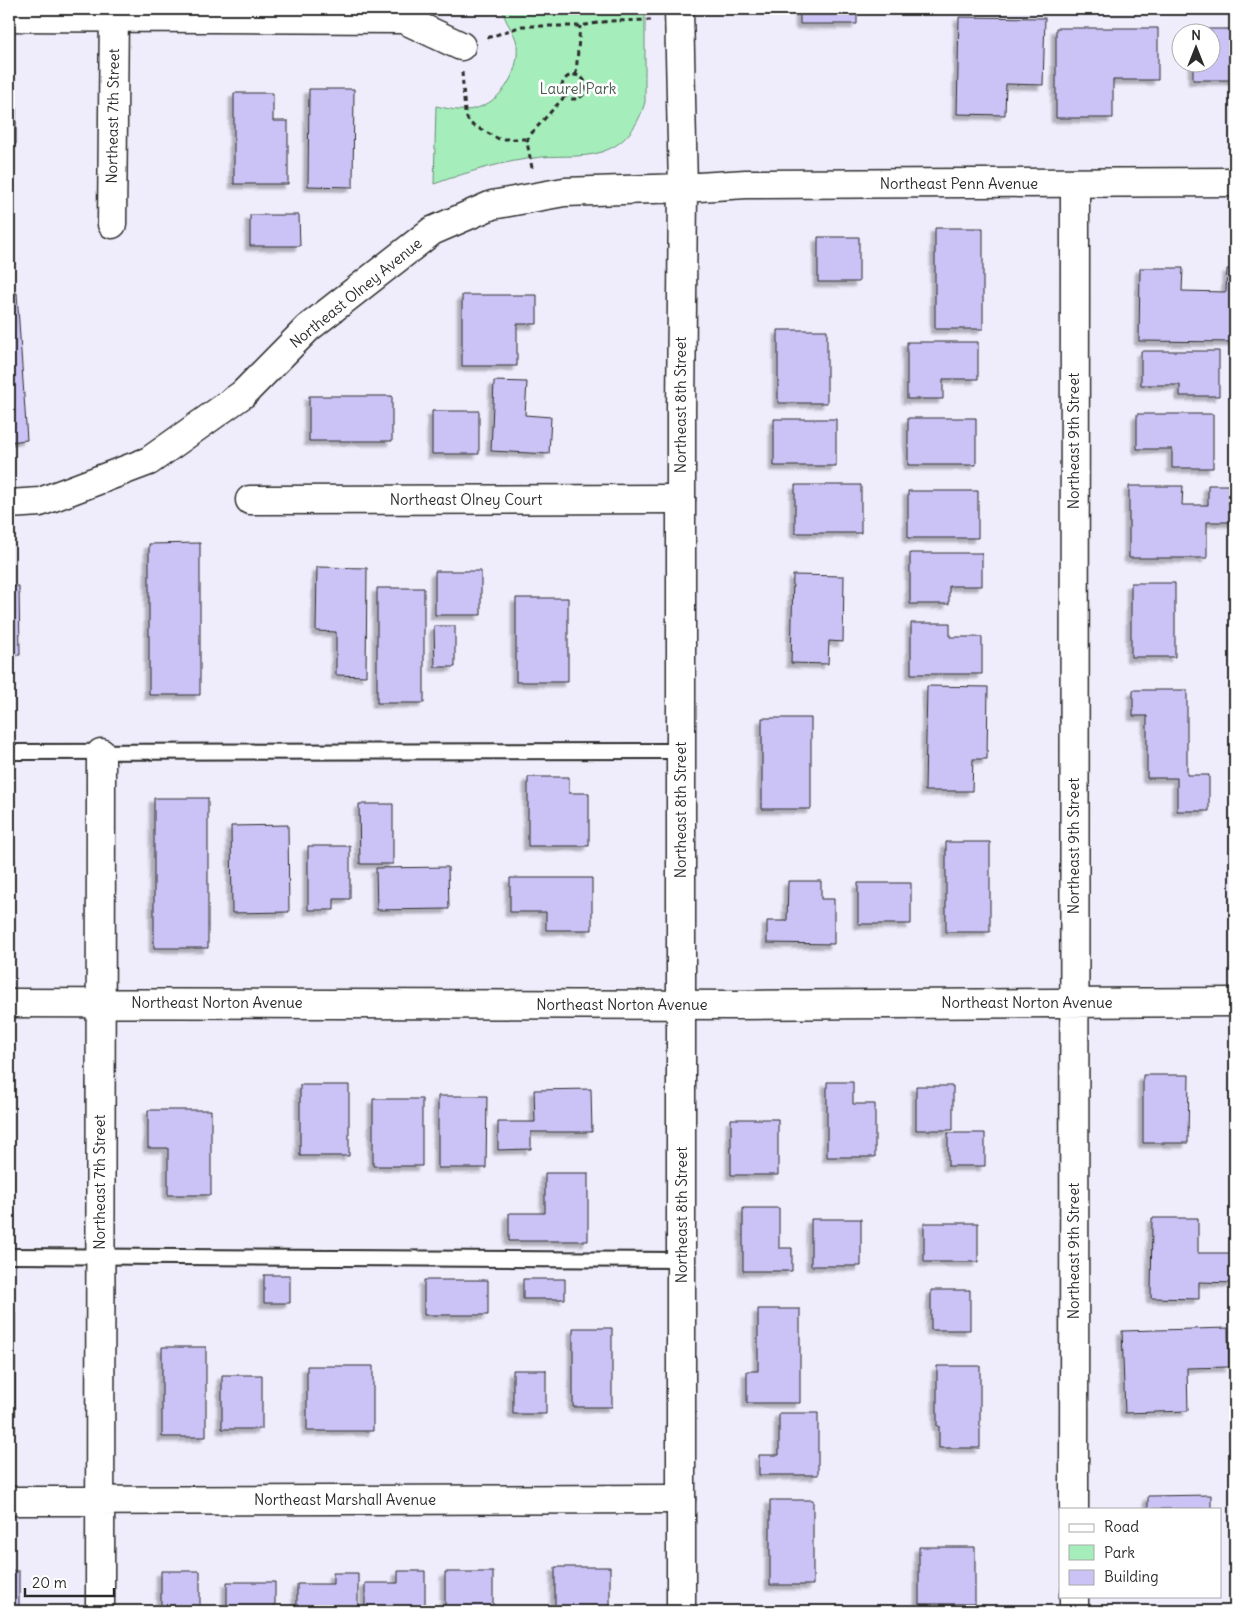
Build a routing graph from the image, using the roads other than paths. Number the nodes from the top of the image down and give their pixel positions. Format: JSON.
{"nodes":[{"id":1,"x":114,"y":13,"type":"edge"},
{"id":2,"x":679,"y":14,"type":"edge"},
{"id":3,"x":9,"y":17,"type":"edge"},
{"id":4,"x":461,"y":46,"type":"road end"},
{"id":5,"x":1235,"y":182,"type":"edge"},
{"id":6,"x":1075,"y":183,"type":"junction"},
{"id":7,"x":683,"y":188,"type":"junction"},
{"id":8,"x":112,"y":224,"type":"dead end"},
{"id":9,"x":681,"y":499,"type":"junction"},
{"id":10,"x":250,"y":500,"type":"dead end"},
{"id":11,"x":9,"y":504,"type":"edge"},
{"id":12,"x":681,"y":751,"type":"junction"},
{"id":13,"x":9,"y":752,"type":"edge"},
{"id":14,"x":101,"y":752,"type":"junction"},
{"id":15,"x":9,"y":1002,"type":"edge"},
{"id":16,"x":100,"y":1002,"type":"junction"},
{"id":17,"x":1074,"y":1002,"type":"junction"},
{"id":18,"x":1235,"y":1002,"type":"edge"},
{"id":19,"x":682,"y":1006,"type":"junction"},
{"id":20,"x":100,"y":1255,"type":"junction"},
{"id":21,"x":9,"y":1256,"type":"edge"},
{"id":22,"x":682,"y":1260,"type":"junction"},
{"id":23,"x":100,"y":1500,"type":"junction"},
{"id":24,"x":681,"y":1500,"type":"junction"},
{"id":25,"x":9,"y":1501,"type":"edge"},
{"id":26,"x":1074,"y":1508,"type":"edge"},
{"id":27,"x":1074,"y":1598,"type":"edge"},
{"id":28,"x":100,"y":1611,"type":"edge"},
{"id":29,"x":681,"y":1611,"type":"edge"},
{"id":30,"x":1074,"y":1611,"type":"edge"}],
"edges":[{"from":1,"to":3,"type":"street"},
{"from":1,"to":4,"type":"street"},
{"from":1,"to":8,"type":"street","name":"Northeast 7th Street"},
{"from":2,"to":7,"type":"street","name":"Northeast 8th Street"},
{"from":5,"to":6,"type":"street","name":"Northeast Penn Avenue"},
{"from":6,"to":7,"type":"street","name":"Northeast Penn Avenue"},
{"from":6,"to":17,"type":"street","name":"Northeast 9th Street"},
{"from":7,"to":9,"type":"street","name":"Northeast 8th Street"},
{"from":7,"to":11,"type":"street","name":"Northeast Olney Avenue"},
{"from":9,"to":10,"type":"street","name":"Northeast Olney Court"},
{"from":9,"to":12,"type":"street","name":"Northeast 8th Street"},
{"from":12,"to":14,"type":"lane"},
{"from":12,"to":19,"type":"street","name":"Northeast 8th Street"},
{"from":13,"to":14,"type":"lane"},
{"from":14,"to":16,"type":"street","name":"Northeast 7th Street"},
{"from":15,"to":16,"type":"street","name":"Northeast Norton Avenue"},
{"from":16,"to":19,"type":"street","name":"Northeast Norton Avenue"},
{"from":16,"to":20,"type":"street","name":"Northeast 7th Street"},
{"from":17,"to":18,"type":"street","name":"Northeast Norton Avenue"},
{"from":17,"to":19,"type":"street","name":"Northeast Norton Avenue"},
{"from":17,"to":26,"type":"street","name":"Northeast 9th Street"},
{"from":19,"to":22,"type":"street","name":"Northeast 8th Street"},
{"from":20,"to":21,"type":"lane"},
{"from":20,"to":22,"type":"lane"},
{"from":20,"to":23,"type":"street","name":"Northeast 7th Street"},
{"from":22,"to":24,"type":"street","name":"Northeast 8th Street"},
{"from":23,"to":24,"type":"street","name":"Northeast Marshall Avenue"},
{"from":23,"to":25,"type":"street","name":"Northeast Marshall Avenue"},
{"from":23,"to":28,"type":"street","name":"Northeast 7th Street"},
{"from":24,"to":29,"type":"street","name":"Northeast 8th Street"},
{"from":27,"to":30,"type":"street"}]}
